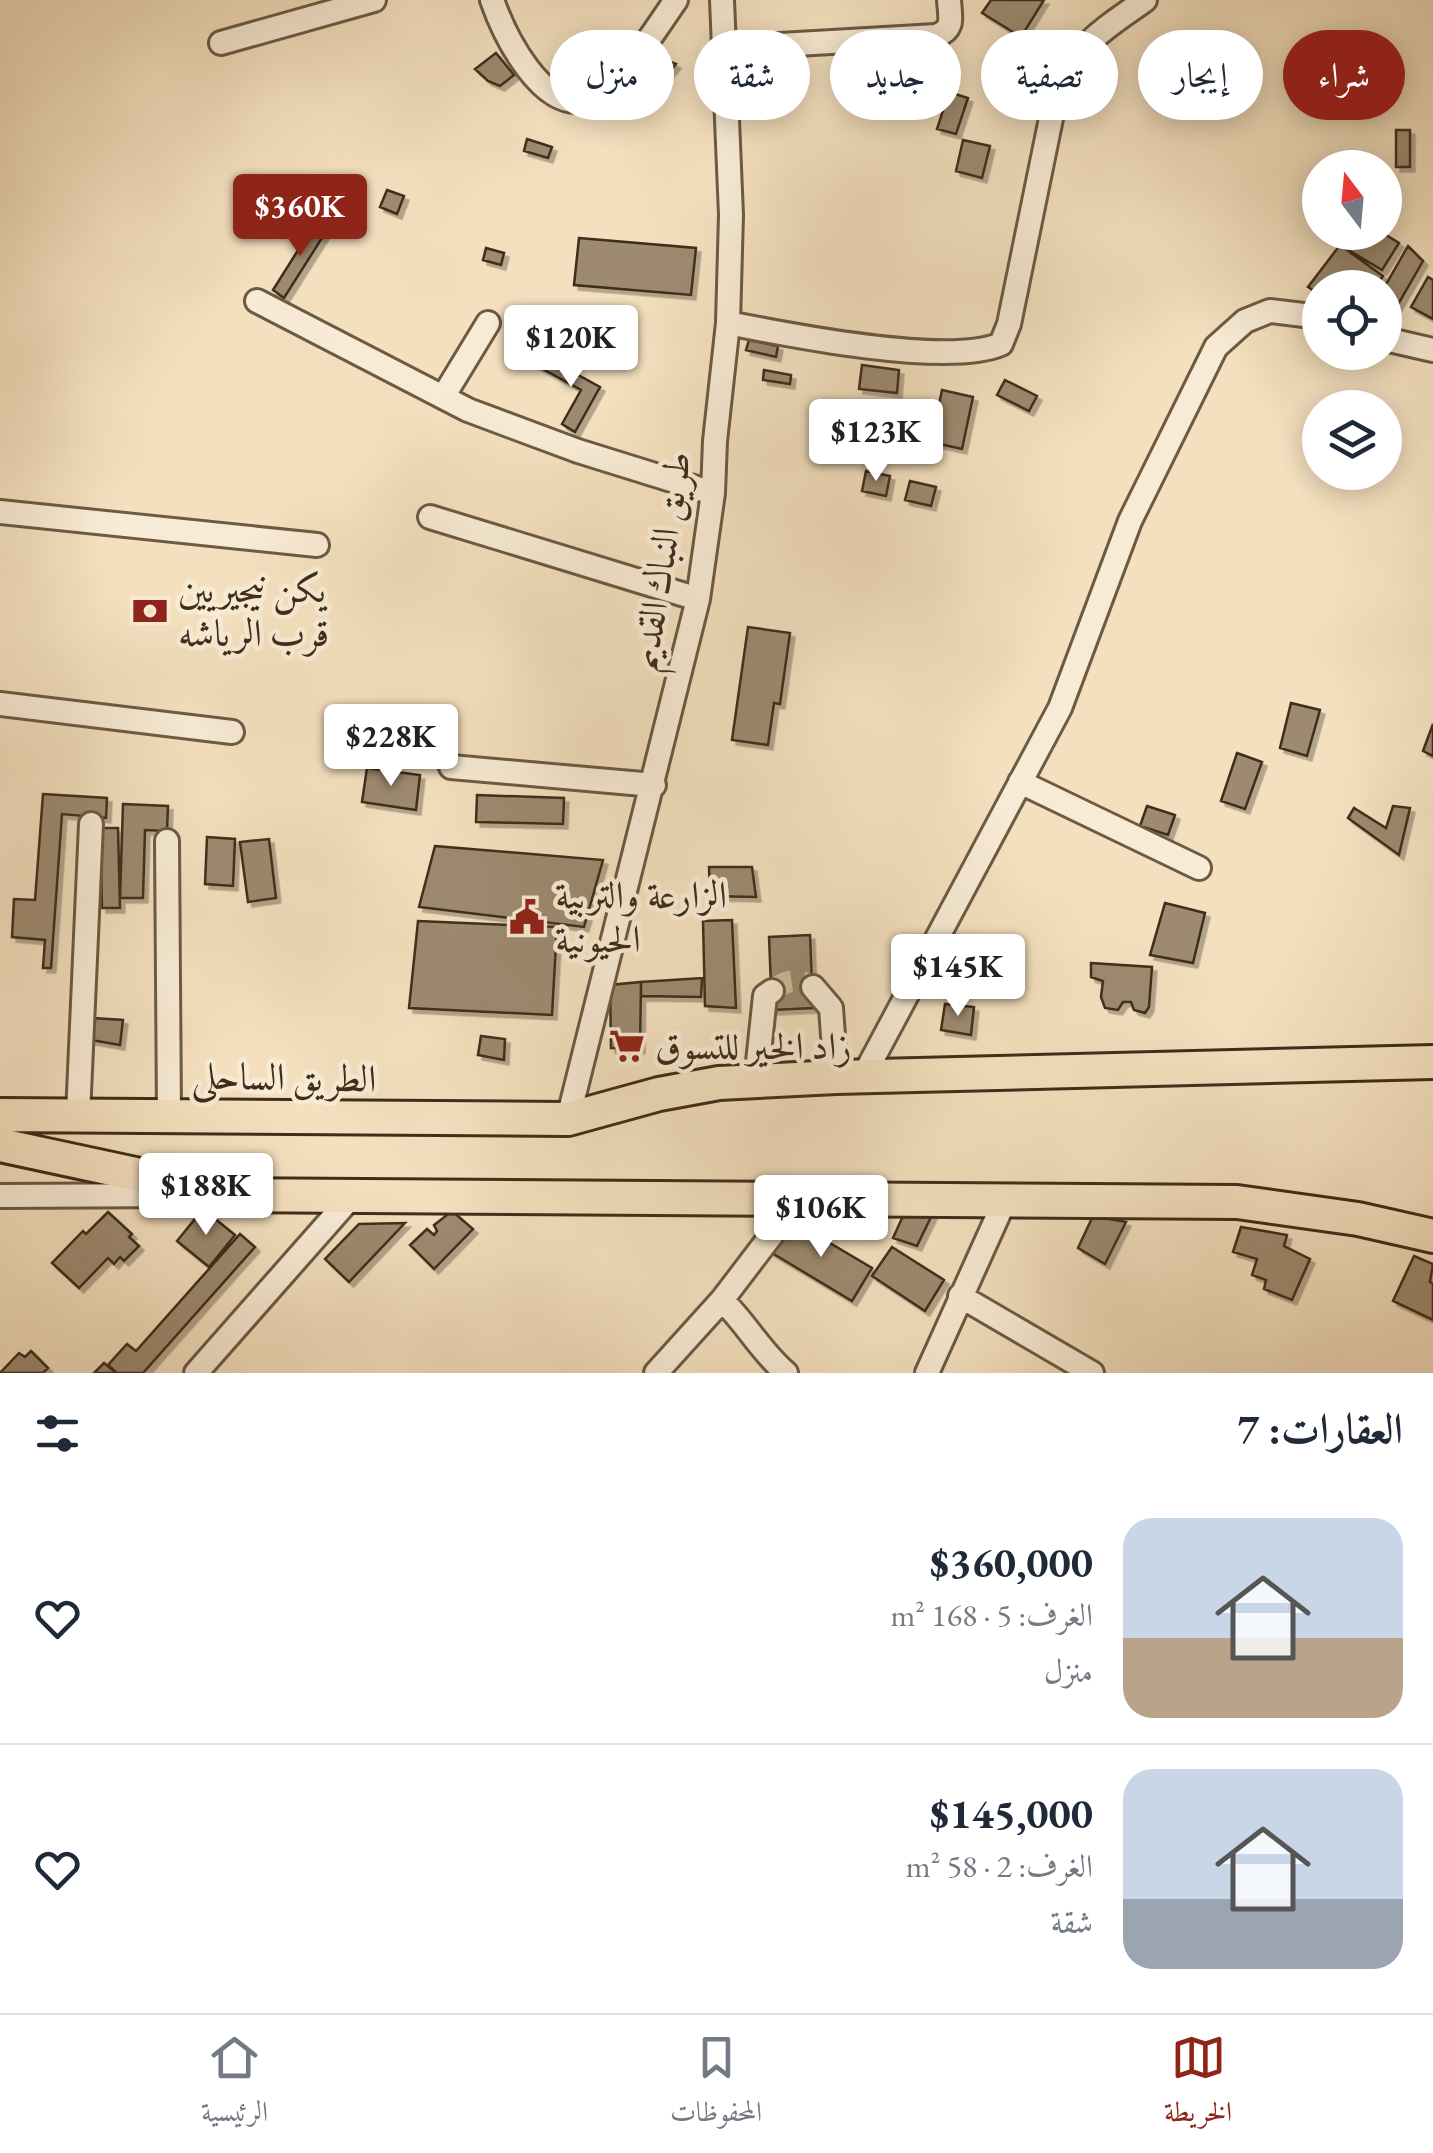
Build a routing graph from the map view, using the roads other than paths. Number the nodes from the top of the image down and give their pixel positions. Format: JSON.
{"nodes":[{"id":1,"x":374,"y":0,"type":"edge"},
{"id":2,"x":492,"y":0,"type":"edge"},
{"id":3,"x":676,"y":0,"type":"edge"},
{"id":4,"x":722,"y":0,"type":"edge"},
{"id":5,"x":948,"y":0,"type":"edge"},
{"id":6,"x":1145,"y":0,"type":"edge"},
{"id":7,"x":724,"y":30,"type":"edge"},
{"id":8,"x":221,"y":43,"type":"dead end"},
{"id":9,"x":810,"y":43,"type":"edge"},
{"id":10,"x":728,"y":120,"type":"edge"},
{"id":11,"x":257,"y":301,"type":"dead end"},
{"id":12,"x":1302,"y":315,"type":"edge"},
{"id":13,"x":488,"y":323,"type":"dead end"},
{"id":14,"x":728,"y":323,"type":"junction"},
{"id":15,"x":1402,"y":343,"type":"edge"},
{"id":16,"x":1433,"y":350,"type":"edge"},
{"id":17,"x":443,"y":397,"type":"junction"},
{"id":18,"x":713,"y":492,"type":"junction"},
{"id":19,"x":0,"y":512,"type":"edge"},
{"id":20,"x":430,"y":517,"type":"dead end"},
{"id":21,"x":317,"y":545,"type":"dead end"},
{"id":22,"x":698,"y":599,"type":"junction"},
{"id":23,"x":0,"y":704,"type":"edge"},
{"id":24,"x":232,"y":732,"type":"dead end"},
{"id":25,"x":451,"y":767,"type":"dead end"},
{"id":26,"x":1020,"y":782,"type":"junction"},
{"id":27,"x":654,"y":785,"type":"junction"},
{"id":28,"x":91,"y":824,"type":"dead end"},
{"id":29,"x":167,"y":841,"type":"dead end"},
{"id":30,"x":1199,"y":868,"type":"dead end"},
{"id":31,"x":813,"y":987,"type":"dead end"},
{"id":32,"x":772,"y":991,"type":"dead end"},
{"id":33,"x":1433,"y":1062,"type":"edge"},
{"id":34,"x":849,"y":1077,"type":"junction"},
{"id":35,"x":756,"y":1081,"type":"junction"},
{"id":36,"x":0,"y":1114,"type":"edge"},
{"id":37,"x":78,"y":1115,"type":"junction"},
{"id":38,"x":169,"y":1116,"type":"junction"},
{"id":39,"x":568,"y":1120,"type":"junction"},
{"id":40,"x":0,"y":1145,"type":"edge"},
{"id":41,"x":233,"y":1195,"type":"junction"},
{"id":42,"x":0,"y":1196,"type":"edge"},
{"id":43,"x":353,"y":1196,"type":"junction"},
{"id":44,"x":798,"y":1198,"type":"junction"},
{"id":45,"x":1004,"y":1200,"type":"junction"},
{"id":46,"x":1433,"y":1236,"type":"edge"},
{"id":47,"x":960,"y":1296,"type":"junction"},
{"id":48,"x":722,"y":1300,"type":"junction"},
{"id":49,"x":196,"y":1373,"type":"edge"},
{"id":50,"x":656,"y":1373,"type":"edge"},
{"id":51,"x":786,"y":1373,"type":"edge"},
{"id":52,"x":926,"y":1373,"type":"edge"},
{"id":53,"x":1092,"y":1373,"type":"edge"}],
"edges":[{"from":1,"to":8,"type":"street"},
{"from":2,"to":3,"type":"street"},
{"from":4,"to":7,"type":"street","name":"طريق النباك القديم"},
{"from":5,"to":9,"type":"street"},
{"from":6,"to":14,"type":"street"},
{"from":10,"to":14,"type":"street","name":"طريق النباك القديم"},
{"from":11,"to":17,"type":"street"},
{"from":12,"to":26,"type":"street"},
{"from":13,"to":17,"type":"street"},
{"from":14,"to":18,"type":"street","name":"طريق النباك القديم"},
{"from":15,"to":16,"type":"street"},
{"from":17,"to":18,"type":"street"},
{"from":18,"to":22,"type":"street","name":"طريق النباك القديم"},
{"from":19,"to":21,"type":"street"},
{"from":20,"to":22,"type":"street"},
{"from":22,"to":27,"type":"street","name":"طريق النباك القديم"},
{"from":23,"to":24,"type":"street"},
{"from":25,"to":27,"type":"street"},
{"from":26,"to":30,"type":"street"},
{"from":26,"to":34,"type":"street"},
{"from":27,"to":39,"type":"street","name":"طريق النباك القديم"},
{"from":28,"to":37,"type":"street"},
{"from":29,"to":38,"type":"street"},
{"from":31,"to":34,"type":"street"},
{"from":32,"to":35,"type":"street"},
{"from":33,"to":34,"type":"highway","name":"الطريق الساحلى"},
{"from":34,"to":35,"type":"highway","name":"الطريق الساحلى"},
{"from":35,"to":39,"type":"highway","name":"الطريق الساحلى"},
{"from":36,"to":37,"type":"highway","name":"الطريق الساحلى"},
{"from":37,"to":38,"type":"highway","name":"الطريق الساحلى"},
{"from":38,"to":39,"type":"highway","name":"الطريق الساحلى"},
{"from":40,"to":41,"type":"highway"},
{"from":41,"to":42,"type":"street"},
{"from":41,"to":43,"type":"highway"},
{"from":43,"to":44,"type":"highway"},
{"from":43,"to":49,"type":"street"},
{"from":44,"to":45,"type":"highway"},
{"from":44,"to":48,"type":"street"},
{"from":45,"to":46,"type":"highway"},
{"from":45,"to":47,"type":"street"},
{"from":47,"to":52,"type":"street"},
{"from":47,"to":53,"type":"street"},
{"from":48,"to":50,"type":"street"},
{"from":48,"to":51,"type":"street"}]}
